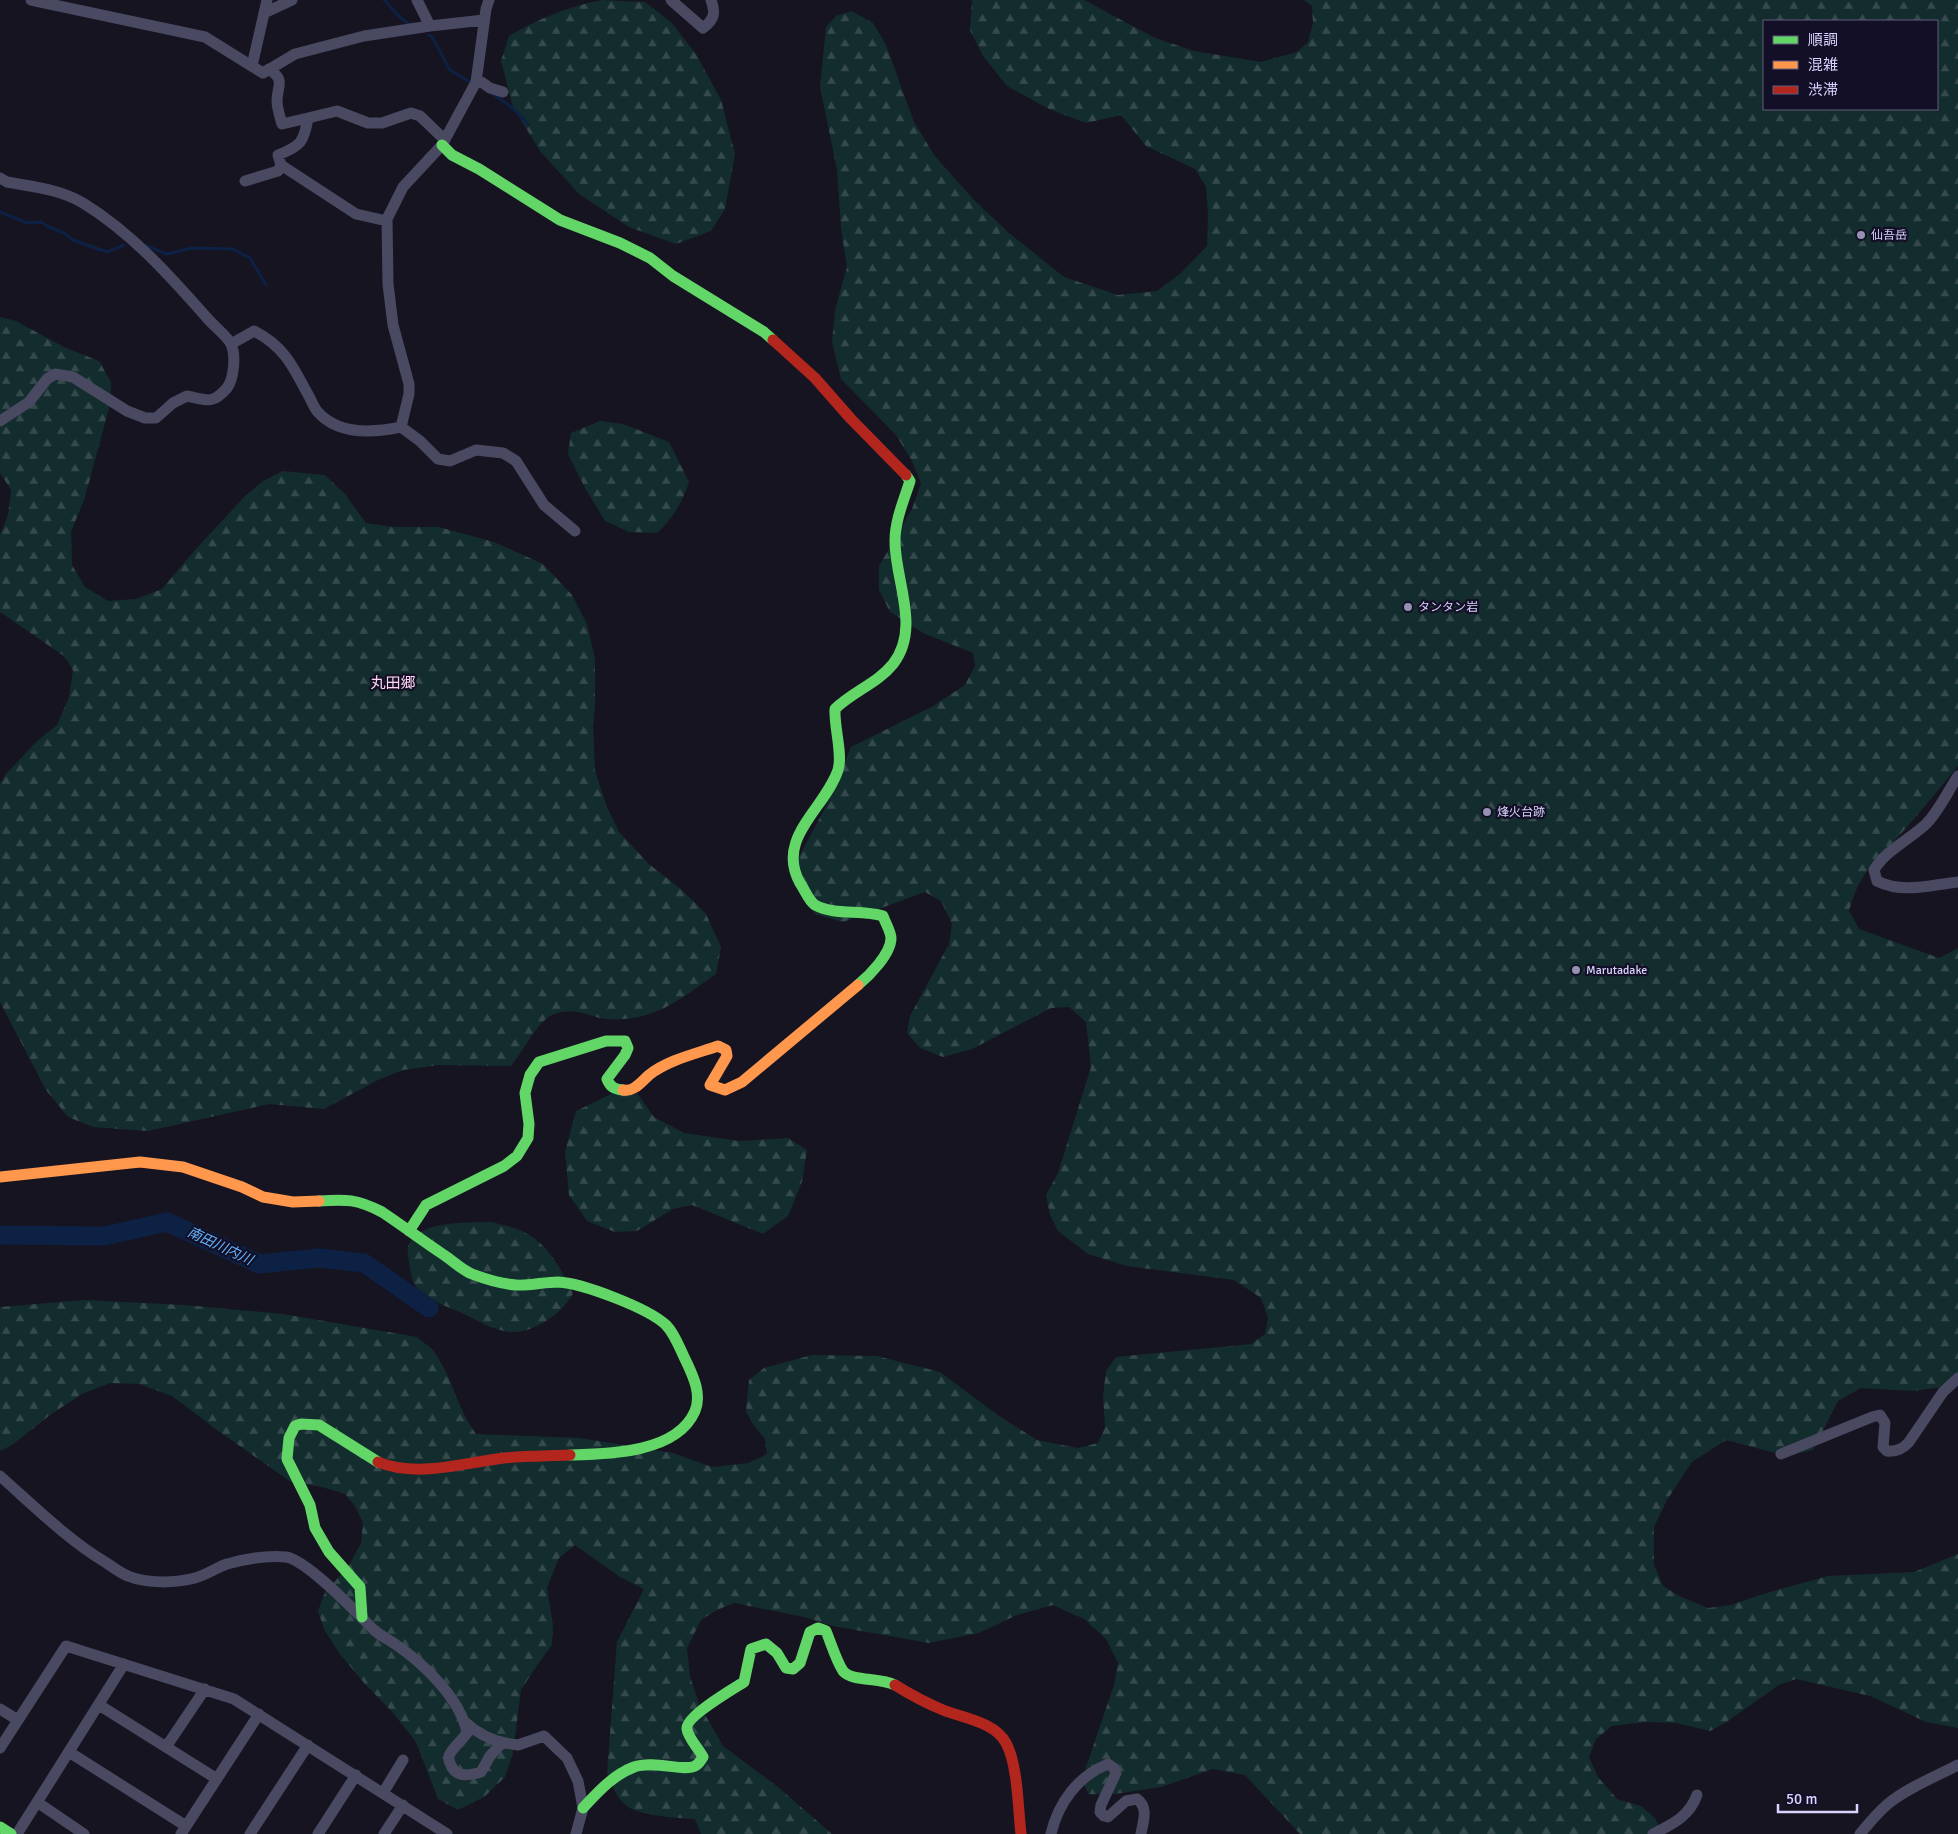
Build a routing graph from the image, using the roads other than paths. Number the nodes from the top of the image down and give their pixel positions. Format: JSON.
{"nodes":[{"id":1,"x":31,"y":0,"type":"edge"},
{"id":2,"x":267,"y":0,"type":"edge"},
{"id":3,"x":292,"y":0,"type":"edge"},
{"id":4,"x":417,"y":0,"type":"edge"},
{"id":5,"x":671,"y":0,"type":"edge"},
{"id":6,"x":711,"y":0,"type":"edge"},
{"id":7,"x":485,"y":7,"type":"edge"},
{"id":8,"x":264,"y":13,"type":"junction"},
{"id":9,"x":430,"y":26,"type":"junction"},
{"id":10,"x":252,"y":66,"type":"junction"},
{"id":11,"x":269,"y":70,"type":"junction"},
{"id":12,"x":476,"y":82,"type":"junction"},
{"id":13,"x":502,"y":92,"type":"dead end"},
{"id":14,"x":308,"y":118,"type":"junction"},
{"id":15,"x":444,"y":142,"type":"junction"},
{"id":16,"x":281,"y":165,"type":"junction"},
{"id":17,"x":0,"y":178,"type":"edge"},
{"id":18,"x":245,"y":181,"type":"dead end"},
{"id":19,"x":387,"y":221,"type":"junction"},
{"id":20,"x":231,"y":344,"type":"junction"},
{"id":21,"x":0,"y":421,"type":"edge"},
{"id":22,"x":401,"y":427,"type":"junction"},
{"id":23,"x":575,"y":531,"type":"dead end"},
{"id":24,"x":1958,"y":776,"type":"edge"},
{"id":25,"x":1958,"y":882,"type":"edge"},
{"id":26,"x":0,"y":1176,"type":"edge"},
{"id":27,"x":409,"y":1231,"type":"junction"},
{"id":28,"x":1958,"y":1378,"type":"edge"},
{"id":29,"x":1782,"y":1454,"type":"dead end"},
{"id":30,"x":0,"y":1476,"type":"edge"},
{"id":31,"x":362,"y":1617,"type":"junction"},
{"id":32,"x":124,"y":1664,"type":"junction"},
{"id":33,"x":205,"y":1690,"type":"junction"},
{"id":34,"x":98,"y":1705,"type":"junction"},
{"id":35,"x":0,"y":1709,"type":"edge"},
{"id":36,"x":259,"y":1714,"type":"junction"},
{"id":37,"x":18,"y":1720,"type":"junction"},
{"id":38,"x":465,"y":1722,"type":"junction"},
{"id":39,"x":505,"y":1744,"type":"junction"},
{"id":40,"x":308,"y":1745,"type":"junction"},
{"id":41,"x":166,"y":1747,"type":"junction"},
{"id":42,"x":0,"y":1748,"type":"edge"},
{"id":43,"x":69,"y":1752,"type":"junction"},
{"id":44,"x":403,"y":1760,"type":"dead end"},
{"id":45,"x":1958,"y":1765,"type":"edge"},
{"id":46,"x":356,"y":1775,"type":"junction"},
{"id":47,"x":217,"y":1778,"type":"junction"},
{"id":48,"x":383,"y":1793,"type":"junction"},
{"id":49,"x":1697,"y":1795,"type":"dead end"},
{"id":50,"x":37,"y":1802,"type":"junction"},
{"id":51,"x":403,"y":1805,"type":"junction"},
{"id":52,"x":583,"y":1808,"type":"junction"},
{"id":53,"x":0,"y":1827,"type":"edge"},
{"id":54,"x":184,"y":1830,"type":"edge"},
{"id":55,"x":11,"y":1834,"type":"edge"},
{"id":56,"x":17,"y":1834,"type":"edge"},
{"id":57,"x":84,"y":1834,"type":"edge"},
{"id":58,"x":250,"y":1834,"type":"edge"},
{"id":59,"x":318,"y":1834,"type":"edge"},
{"id":60,"x":384,"y":1834,"type":"edge"},
{"id":61,"x":447,"y":1834,"type":"edge"},
{"id":62,"x":576,"y":1834,"type":"edge"},
{"id":63,"x":1021,"y":1834,"type":"edge"},
{"id":64,"x":1051,"y":1834,"type":"edge"},
{"id":65,"x":1140,"y":1834,"type":"edge"},
{"id":66,"x":1652,"y":1834,"type":"edge"},
{"id":67,"x":1860,"y":1834,"type":"edge"}],
"edges":[{"from":1,"to":10,"type":"street"},
{"from":2,"to":8,"type":"street"},
{"from":3,"to":8,"type":"street"},
{"from":4,"to":9,"type":"street"},
{"from":5,"to":6,"type":"street"},
{"from":7,"to":9,"type":"street"},
{"from":7,"to":12,"type":"street"},
{"from":8,"to":10,"type":"street"},
{"from":9,"to":11,"type":"street"},
{"from":10,"to":11,"type":"street"},
{"from":11,"to":14,"type":"street"},
{"from":12,"to":13,"type":"street"},
{"from":12,"to":15,"type":"street"},
{"from":14,"to":15,"type":"street"},
{"from":14,"to":16,"type":"street"},
{"from":15,"to":19,"type":"street"},
{"from":15,"to":27,"type":"street"},
{"from":16,"to":18,"type":"street"},
{"from":16,"to":19,"type":"street"},
{"from":17,"to":20,"type":"street"},
{"from":19,"to":22,"type":"street"},
{"from":20,"to":21,"type":"street"},
{"from":20,"to":22,"type":"street"},
{"from":22,"to":23,"type":"street"},
{"from":24,"to":25,"type":"street"},
{"from":26,"to":27,"type":"street"},
{"from":27,"to":31,"type":"street"},
{"from":28,"to":29,"type":"street"},
{"from":30,"to":31,"type":"street"},
{"from":31,"to":38,"type":"street"},
{"from":32,"to":33,"type":"street"},
{"from":32,"to":34,"type":"street"},
{"from":32,"to":37,"type":"street"},
{"from":33,"to":36,"type":"street"},
{"from":33,"to":41,"type":"street"},
{"from":34,"to":41,"type":"street"},
{"from":34,"to":43,"type":"street"},
{"from":35,"to":37,"type":"street"},
{"from":36,"to":40,"type":"street"},
{"from":36,"to":47,"type":"street"},
{"from":37,"to":42,"type":"street"},
{"from":38,"to":39,"type":"street"},
{"from":38,"to":39,"type":"street"},
{"from":39,"to":52,"type":"street"},
{"from":40,"to":46,"type":"street"},
{"from":40,"to":58,"type":"street"},
{"from":41,"to":47,"type":"street"},
{"from":43,"to":50,"type":"street"},
{"from":43,"to":54,"type":"street"},
{"from":44,"to":48,"type":"street"},
{"from":45,"to":67,"type":"street"},
{"from":46,"to":48,"type":"street"},
{"from":46,"to":59,"type":"street"},
{"from":47,"to":54,"type":"street"},
{"from":48,"to":51,"type":"street"},
{"from":49,"to":66,"type":"street"},
{"from":50,"to":56,"type":"street"},
{"from":50,"to":57,"type":"street"},
{"from":51,"to":60,"type":"street"},
{"from":51,"to":61,"type":"street"},
{"from":52,"to":62,"type":"street"},
{"from":52,"to":63,"type":"street"},
{"from":53,"to":55,"type":"street"},
{"from":64,"to":65,"type":"street"}]}
